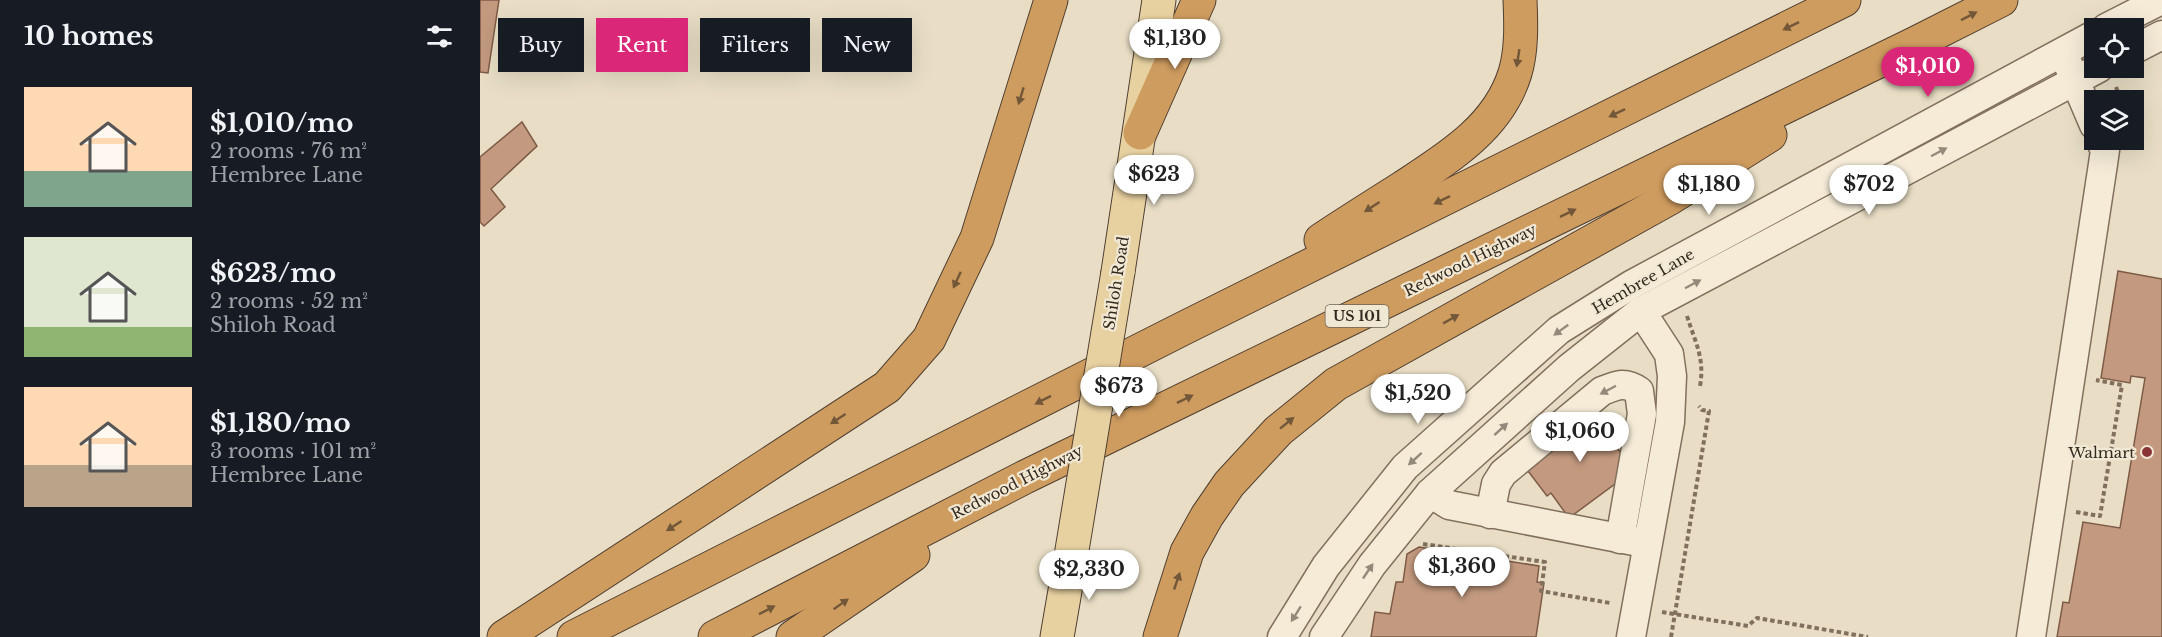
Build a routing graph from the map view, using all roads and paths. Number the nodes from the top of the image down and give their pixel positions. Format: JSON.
{"nodes":[{"id":1,"x":1051,"y":0,"type":"edge"},
{"id":2,"x":1159,"y":0,"type":"edge"},
{"id":3,"x":1199,"y":0,"type":"edge"},
{"id":4,"x":1520,"y":0,"type":"edge"},
{"id":5,"x":1844,"y":0,"type":"edge"},
{"id":6,"x":2001,"y":0,"type":"edge"},
{"id":7,"x":2161,"y":0,"type":"edge"},
{"id":8,"x":2126,"y":18,"type":"edge"},
{"id":9,"x":2162,"y":35,"type":"edge"},
{"id":10,"x":2084,"y":40,"type":"edge"},
{"id":11,"x":1916,"y":43,"type":"junction"},
{"id":12,"x":2144,"y":44,"type":"edge"},
{"id":13,"x":2062,"y":51,"type":"junction"},
{"id":14,"x":2084,"y":71,"type":"edge"},
{"id":15,"x":2084,"y":76,"type":"edge"},
{"id":16,"x":1140,"y":133,"type":"junction"},
{"id":17,"x":2104,"y":150,"type":"edge"},
{"id":18,"x":2132,"y":150,"type":"edge"},
{"id":19,"x":2131,"y":156,"type":"dead end"},
{"id":20,"x":1685,"y":310,"type":"dead end"},
{"id":21,"x":1641,"y":311,"type":"junction"},
{"id":22,"x":1184,"y":328,"type":"junction"},
{"id":23,"x":2091,"y":379,"type":"dead end"},
{"id":24,"x":1699,"y":389,"type":"dead end"},
{"id":25,"x":1698,"y":397,"type":"dead end"},
{"id":26,"x":1025,"y":477,"type":"junction"},
{"id":27,"x":1430,"y":493,"type":"junction"},
{"id":28,"x":1490,"y":514,"type":"junction"},
{"id":29,"x":2074,"y":523,"type":"dead end"},
{"id":30,"x":1634,"y":541,"type":"junction"},
{"id":31,"x":504,"y":637,"type":"edge"},
{"id":32,"x":574,"y":637,"type":"edge"},
{"id":33,"x":715,"y":637,"type":"edge"},
{"id":34,"x":793,"y":637,"type":"edge"},
{"id":35,"x":1057,"y":637,"type":"edge"},
{"id":36,"x":1160,"y":637,"type":"edge"},
{"id":37,"x":1282,"y":637,"type":"edge"},
{"id":38,"x":1324,"y":637,"type":"edge"},
{"id":39,"x":1630,"y":637,"type":"edge"},
{"id":40,"x":1671,"y":637,"type":"edge"},
{"id":41,"x":2031,"y":637,"type":"edge"}],
"edges":[{"from":1,"to":31,"type":"highway","one_way":true},
{"from":2,"to":16,"type":"main road","name":"Shiloh Road"},
{"from":3,"to":16,"type":"highway"},
{"from":4,"to":22,"type":"highway","one_way":true},
{"from":5,"to":22,"type":"highway","one_way":true},
{"from":11,"to":6,"type":"highway","name":"Redwood Highway","number":"US 101","one_way":true},
{"from":7,"to":8,"type":"street"},
{"from":9,"to":12,"type":"street"},
{"from":10,"to":13,"type":"street","name":"Hembree Lane"},
{"from":26,"to":11,"type":"highway","name":"Redwood Highway","number":"US 101","one_way":true},
{"from":36,"to":11,"type":"highway","one_way":true},
{"from":13,"to":14,"type":"street"},
{"from":13,"to":37,"type":"street","name":"Hembree Lane","one_way":true},
{"from":21,"to":15,"type":"street","name":"Hembree Lane","one_way":true},
{"from":16,"to":35,"type":"main road","name":"Shiloh Road","bridge":true},
{"from":17,"to":41,"type":"street"},
{"from":18,"to":19,"type":"path"},
{"from":20,"to":24,"type":"path"},
{"from":27,"to":21,"type":"street","name":"Hembree Lane","one_way":true},
{"from":21,"to":30,"type":"street"},
{"from":22,"to":32,"type":"highway","one_way":true},
{"from":23,"to":29,"type":"path"},
{"from":25,"to":40,"type":"path"},
{"from":33,"to":26,"type":"highway","name":"Redwood Highway","number":"US 101","one_way":true},
{"from":34,"to":26,"type":"highway","one_way":true},
{"from":27,"to":28,"type":"street"},
{"from":38,"to":27,"type":"street","name":"Hembree Lane","one_way":true},
{"from":28,"to":30,"type":"street"},
{"from":30,"to":28,"type":"street","one_way":true},
{"from":30,"to":39,"type":"street"}]}
